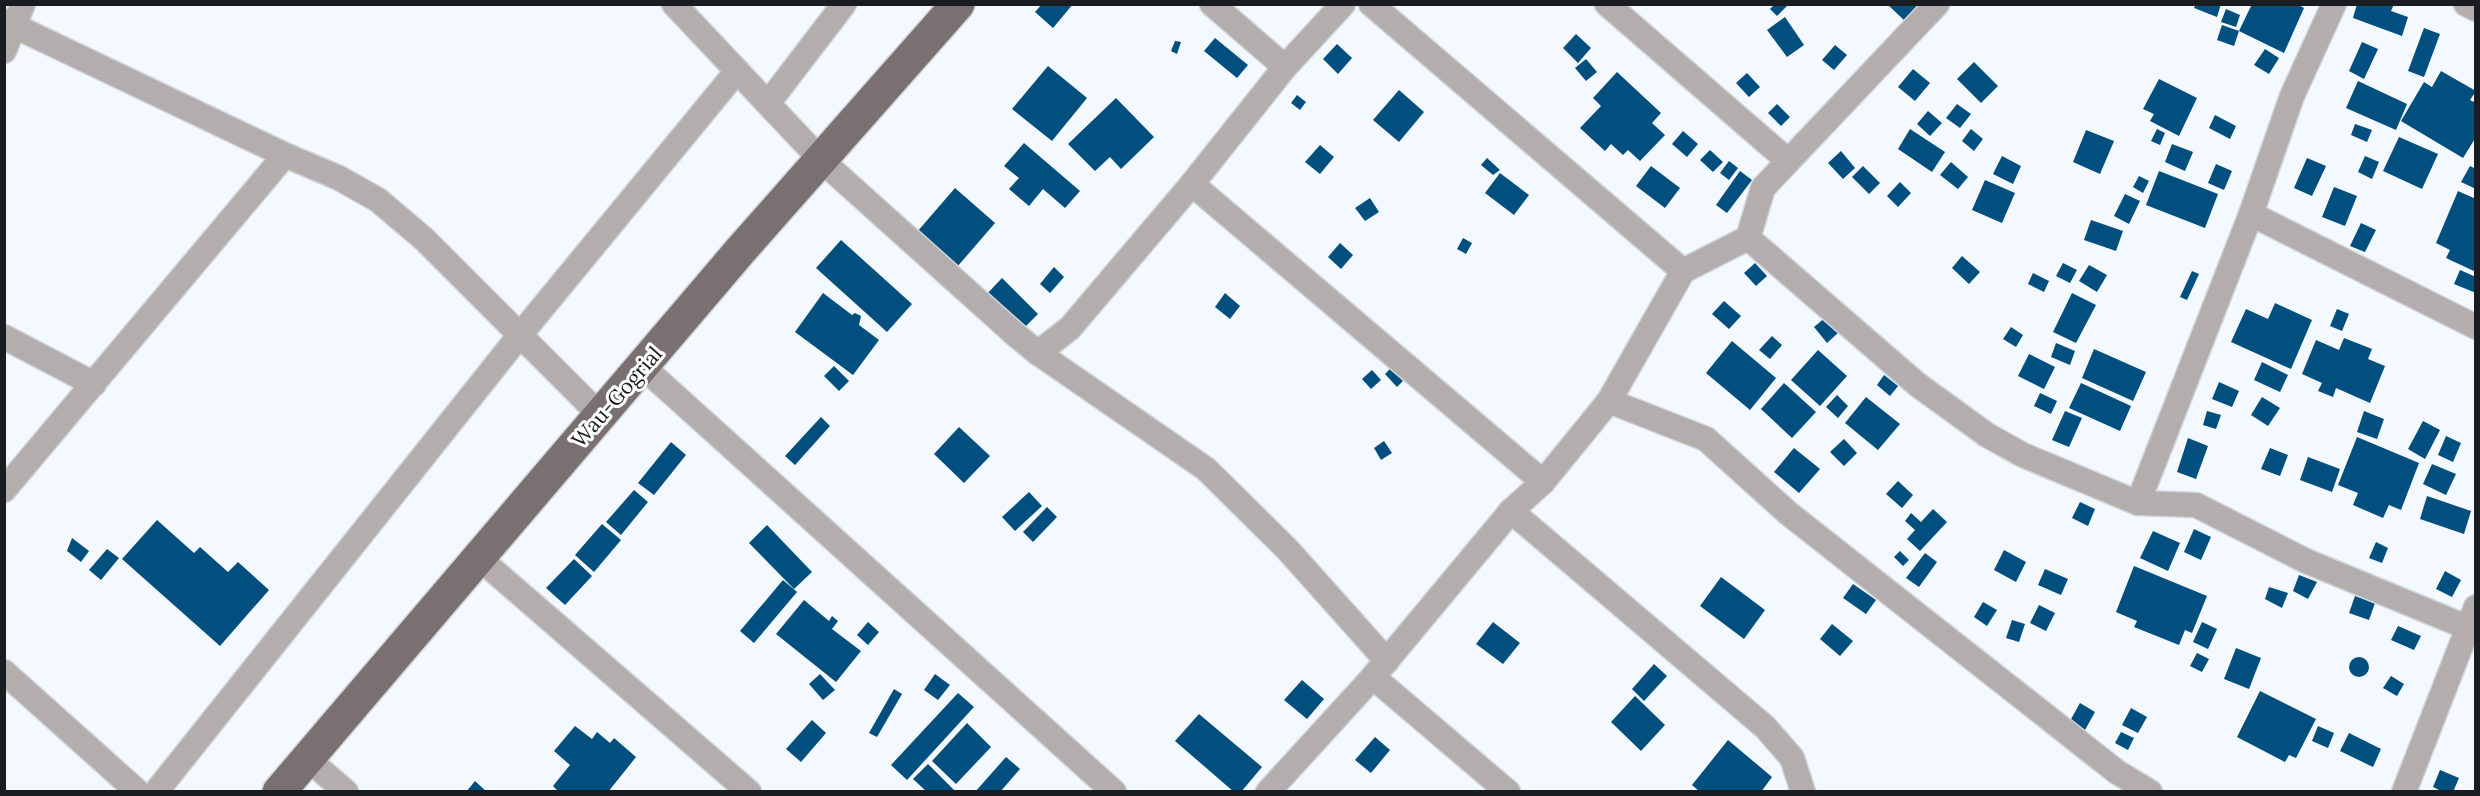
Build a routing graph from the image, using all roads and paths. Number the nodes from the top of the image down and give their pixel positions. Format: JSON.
{"nodes":[{"id":1,"x":674,"y":4,"type":"edge"},
{"id":2,"x":844,"y":4,"type":"edge"},
{"id":3,"x":958,"y":4,"type":"edge"},
{"id":4,"x":1212,"y":4,"type":"edge"},
{"id":5,"x":1343,"y":4,"type":"edge"},
{"id":6,"x":1371,"y":4,"type":"edge"},
{"id":7,"x":1607,"y":4,"type":"edge"},
{"id":8,"x":1937,"y":4,"type":"edge"},
{"id":9,"x":2334,"y":4,"type":"edge"},
{"id":10,"x":2466,"y":4,"type":"edge"},
{"id":11,"x":2475,"y":9,"type":"edge"},
{"id":12,"x":14,"y":17,"type":"edge"},
{"id":13,"x":4,"y":51,"type":"edge"},
{"id":14,"x":1285,"y":67,"type":"junction"},
{"id":15,"x":737,"y":71,"type":"junction"},
{"id":16,"x":769,"y":102,"type":"junction"},
{"id":17,"x":285,"y":155,"type":"junction"},
{"id":18,"x":821,"y":160,"type":"junction"},
{"id":19,"x":1787,"y":160,"type":"junction"},
{"id":20,"x":1192,"y":184,"type":"junction"},
{"id":21,"x":2250,"y":214,"type":"junction"},
{"id":22,"x":1748,"y":238,"type":"junction"},
{"id":23,"x":1683,"y":271,"type":"junction"},
{"id":24,"x":2475,"y":327,"type":"edge"},
{"id":25,"x":520,"y":335,"type":"junction"},
{"id":26,"x":4,"y":337,"type":"edge"},
{"id":27,"x":1038,"y":353,"type":"junction"},
{"id":28,"x":643,"y":367,"type":"junction"},
{"id":29,"x":94,"y":384,"type":"junction"},
{"id":30,"x":1609,"y":401,"type":"junction"},
{"id":31,"x":601,"y":416,"type":"junction"},
{"id":32,"x":1543,"y":482,"type":"junction"},
{"id":33,"x":4,"y":490,"type":"edge"},
{"id":34,"x":2138,"y":503,"type":"junction"},
{"id":35,"x":1511,"y":512,"type":"junction"},
{"id":36,"x":479,"y":558,"type":"junction"},
{"id":37,"x":2473,"y":622,"type":"edge"},
{"id":38,"x":1380,"y":669,"type":"junction"},
{"id":39,"x":4,"y":672,"type":"edge"},
{"id":40,"x":308,"y":759,"type":"junction"},
{"id":41,"x":138,"y":792,"type":"edge"},
{"id":42,"x":156,"y":792,"type":"edge"},
{"id":43,"x":279,"y":792,"type":"edge"},
{"id":44,"x":346,"y":792,"type":"edge"},
{"id":45,"x":749,"y":792,"type":"edge"},
{"id":46,"x":1114,"y":792,"type":"edge"},
{"id":47,"x":1268,"y":792,"type":"edge"},
{"id":48,"x":1508,"y":792,"type":"edge"},
{"id":49,"x":1803,"y":792,"type":"edge"},
{"id":50,"x":2150,"y":792,"type":"edge"},
{"id":51,"x":2404,"y":792,"type":"edge"}],
"edges":[{"from":1,"to":15,"type":"street"},
{"from":2,"to":16,"type":"street"},
{"from":3,"to":18,"type":"main road","name":"Wau-Gogrial"},
{"from":4,"to":14,"type":"street"},
{"from":5,"to":14,"type":"street"},
{"from":6,"to":23,"type":"street"},
{"from":7,"to":19,"type":"street"},
{"from":8,"to":19,"type":"street"},
{"from":9,"to":21,"type":"street"},
{"from":10,"to":11,"type":"street"},
{"from":12,"to":13,"type":"street"},
{"from":12,"to":17,"type":"street"},
{"from":14,"to":20,"type":"street"},
{"from":15,"to":16,"type":"street"},
{"from":15,"to":25,"type":"street"},
{"from":16,"to":18,"type":"street"},
{"from":17,"to":25,"type":"street"},
{"from":17,"to":29,"type":"street"},
{"from":18,"to":27,"type":"street"},
{"from":18,"to":28,"type":"main road","name":"Wau-Gogrial"},
{"from":19,"to":22,"type":"street"},
{"from":20,"to":27,"type":"street"},
{"from":20,"to":32,"type":"street"},
{"from":21,"to":24,"type":"street"},
{"from":21,"to":34,"type":"street"},
{"from":22,"to":23,"type":"street"},
{"from":22,"to":34,"type":"street"},
{"from":23,"to":30,"type":"street"},
{"from":25,"to":31,"type":"street"},
{"from":25,"to":42,"type":"street"},
{"from":26,"to":29,"type":"street"},
{"from":27,"to":38,"type":"street"},
{"from":28,"to":31,"type":"main road","name":"Wau-Gogrial"},
{"from":28,"to":46,"type":"street"},
{"from":29,"to":33,"type":"street"},
{"from":30,"to":32,"type":"street"},
{"from":30,"to":50,"type":"street"},
{"from":31,"to":36,"type":"main road","name":"Wau-Gogrial"},
{"from":32,"to":35,"type":"street"},
{"from":34,"to":37,"type":"street"},
{"from":35,"to":38,"type":"street"},
{"from":35,"to":49,"type":"street"},
{"from":36,"to":40,"type":"main road","name":"Wau-Gogrial"},
{"from":36,"to":45,"type":"street"},
{"from":37,"to":51,"type":"street"},
{"from":38,"to":47,"type":"street"},
{"from":38,"to":48,"type":"street"},
{"from":39,"to":41,"type":"street"},
{"from":40,"to":43,"type":"main road","name":"Wau-Gogrial"},
{"from":40,"to":44,"type":"street"}]}
